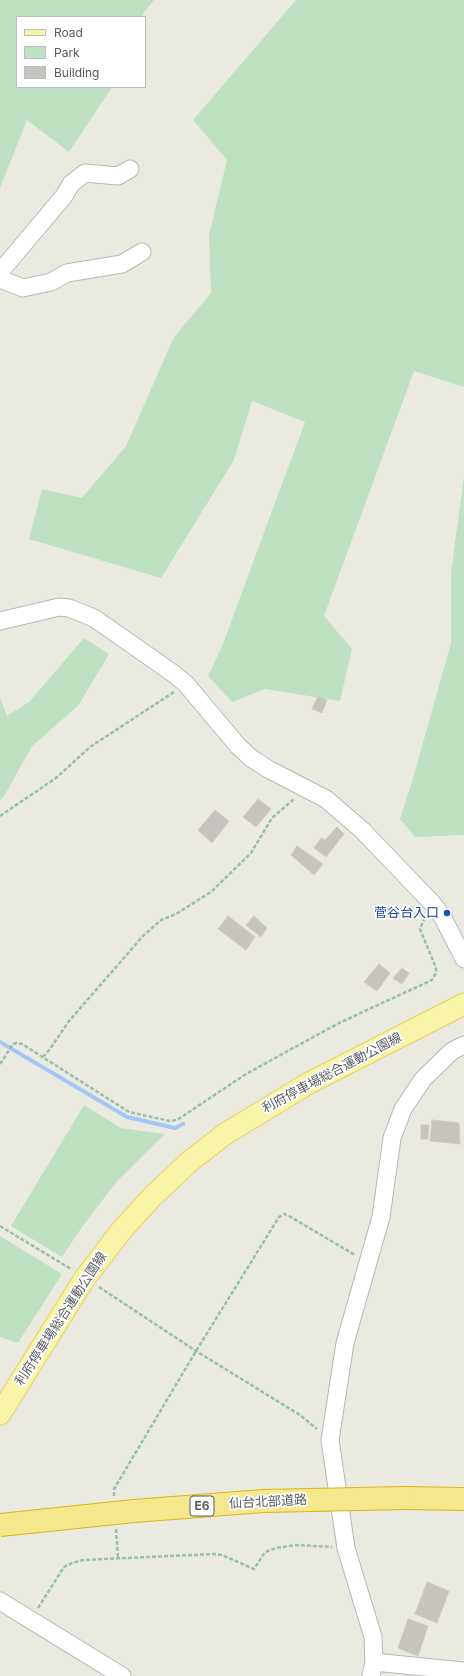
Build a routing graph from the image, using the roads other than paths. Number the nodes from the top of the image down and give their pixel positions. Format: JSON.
{"nodes":[{"id":1,"x":130,"y":169,"type":"dead end"},
{"id":2,"x":142,"y":252,"type":"dead end"},
{"id":3,"x":0,"y":272,"type":"edge"},
{"id":4,"x":0,"y":279,"type":"edge"},
{"id":5,"x":0,"y":621,"type":"edge"},
{"id":6,"x":464,"y":958,"type":"edge"},
{"id":7,"x":464,"y":1004,"type":"edge"},
{"id":8,"x":464,"y":1045,"type":"edge"},
{"id":9,"x":0,"y":1414,"type":"edge"},
{"id":10,"x":464,"y":1499,"type":"edge"},
{"id":11,"x":0,"y":1525,"type":"edge"},
{"id":12,"x":0,"y":1601,"type":"edge"},
{"id":13,"x":373,"y":1669,"type":"edge"},
{"id":14,"x":464,"y":1671,"type":"edge"},
{"id":15,"x":122,"y":1676,"type":"edge"}],
"edges":[{"from":1,"to":3,"type":"street"},
{"from":2,"to":4,"type":"street"},
{"from":5,"to":6,"type":"street"},
{"from":7,"to":9,"type":"main road","name":"利府停車場総合運動公園線"},
{"from":8,"to":13,"type":"street"},
{"from":10,"to":11,"type":"highway","name":"仙台北部道路","number":"E6","bridge":true},
{"from":12,"to":15,"type":"street"},
{"from":13,"to":14,"type":"street"}]}
